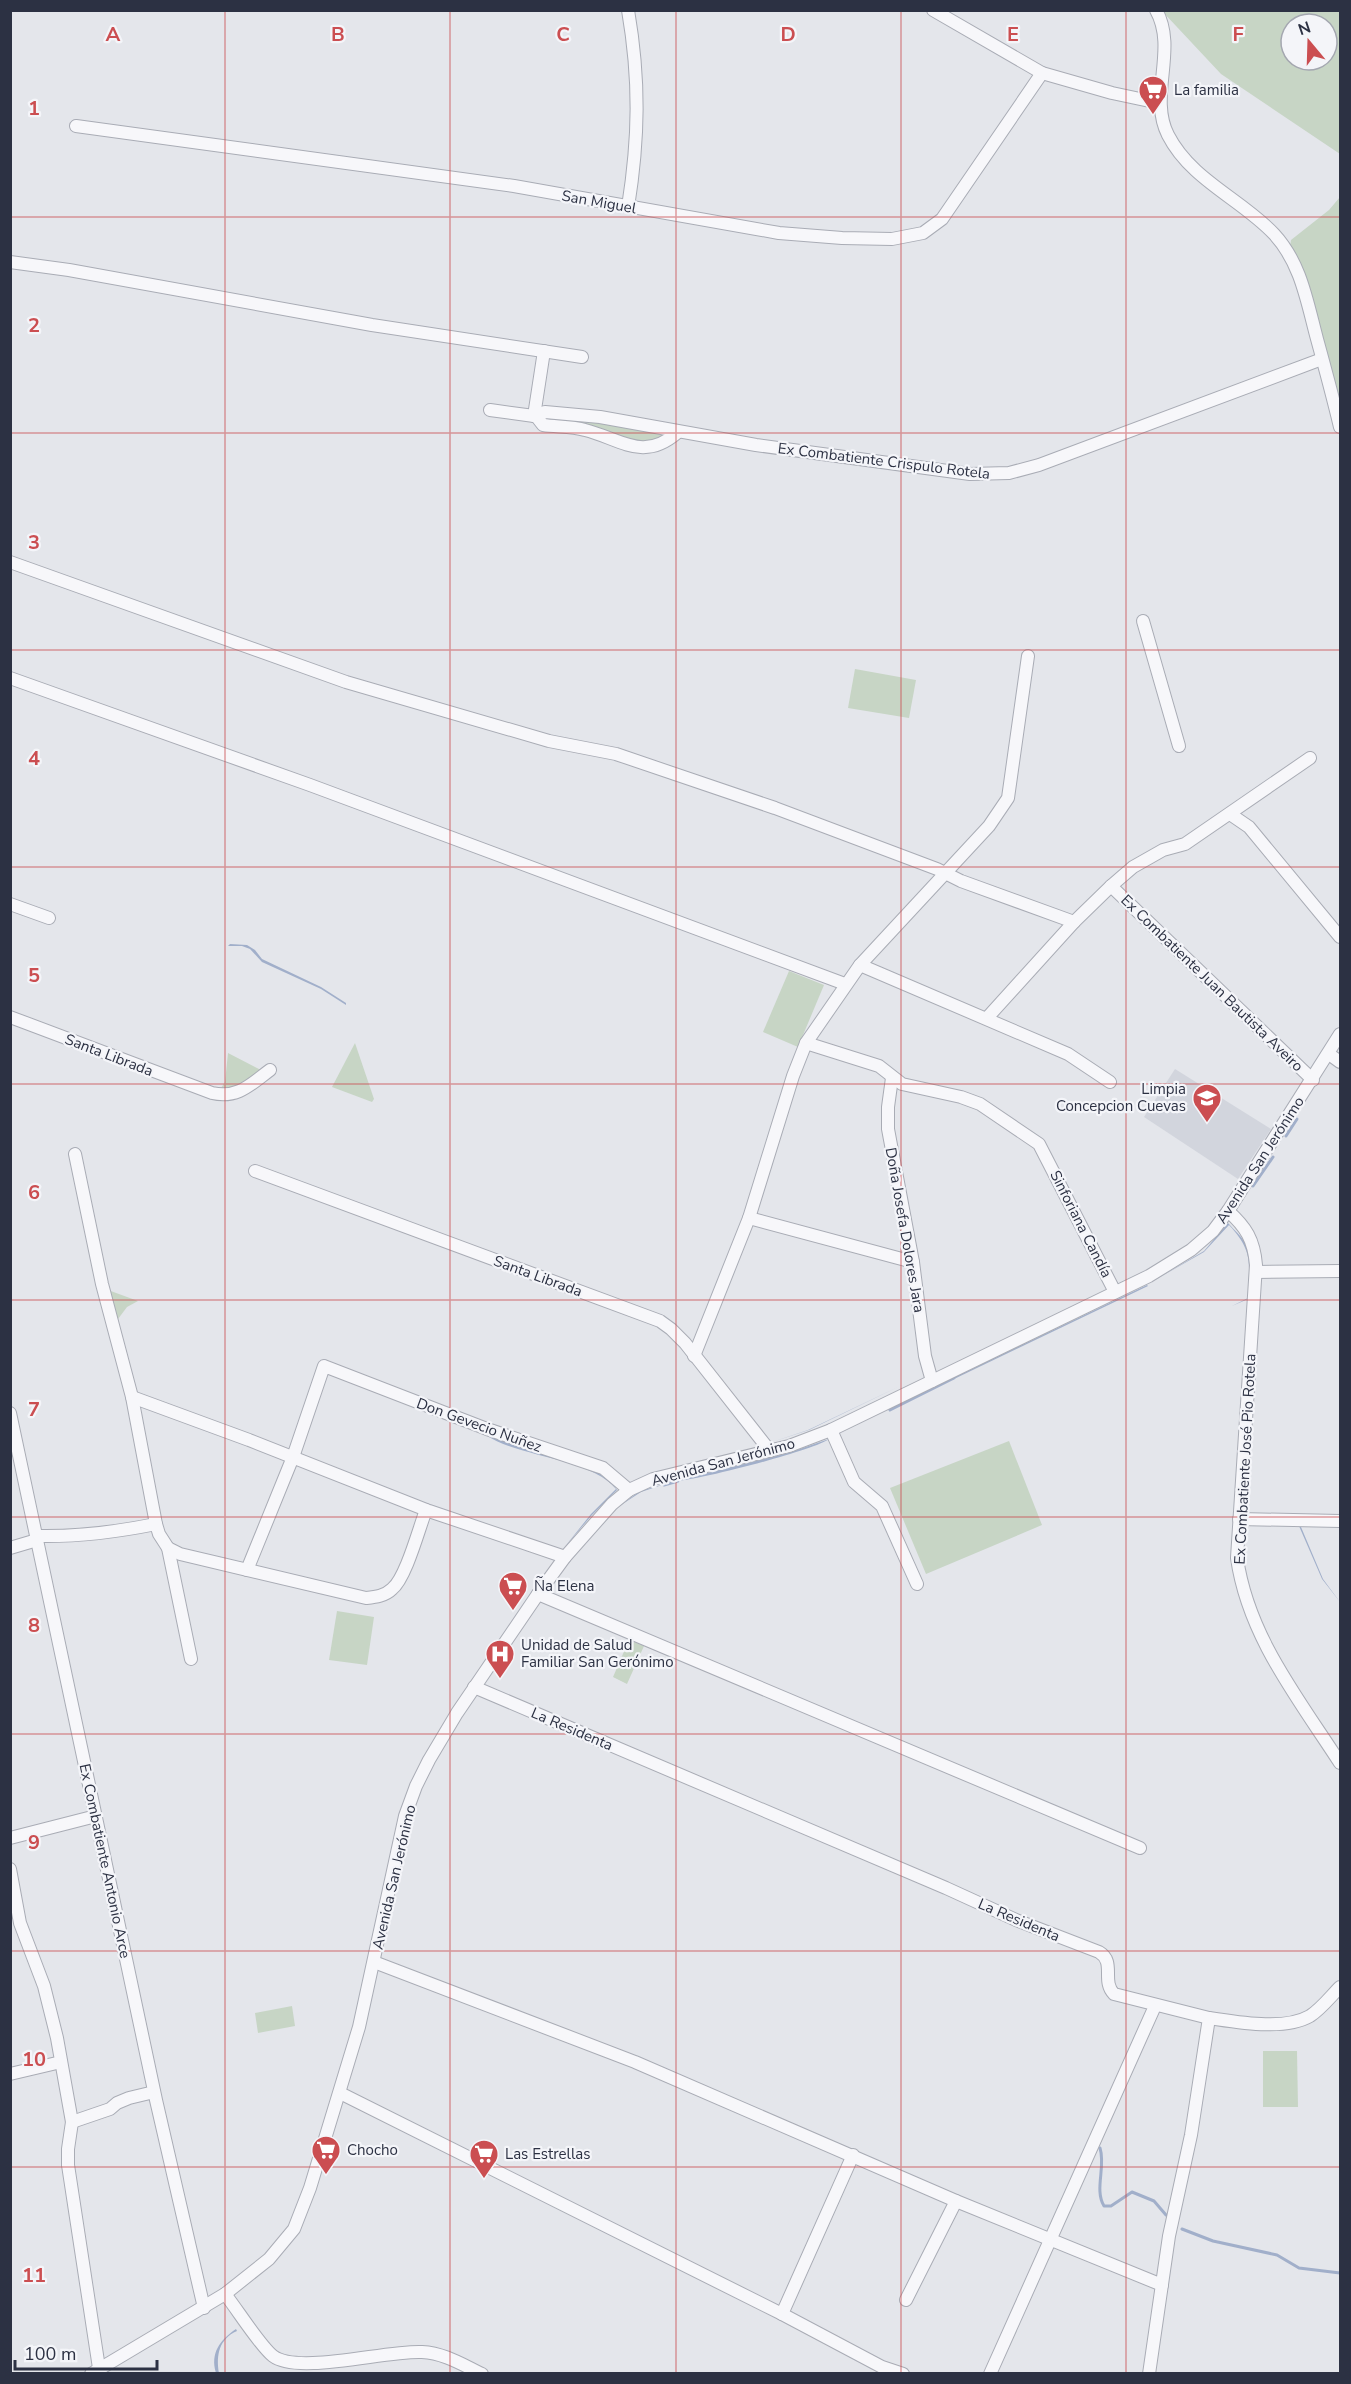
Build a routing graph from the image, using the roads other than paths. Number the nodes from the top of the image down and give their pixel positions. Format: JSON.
{"nodes":[{"id":1,"x":628,"y":10,"type":"edge"},
{"id":2,"x":933,"y":10,"type":"edge"},
{"id":3,"x":1156,"y":10,"type":"edge"},
{"id":4,"x":1042,"y":73,"type":"junction"},
{"id":5,"x":1159,"y":103,"type":"junction"},
{"id":6,"x":76,"y":126,"type":"dead end"},
{"id":7,"x":628,"y":207,"type":"junction"},
{"id":8,"x":10,"y":262,"type":"edge"},
{"id":9,"x":544,"y":351,"type":"junction"},
{"id":10,"x":582,"y":357,"type":"dead end"},
{"id":11,"x":1322,"y":359,"type":"junction"},
{"id":12,"x":490,"y":410,"type":"dead end"},
{"id":13,"x":535,"y":416,"type":"junction"},
{"id":14,"x":1341,"y":427,"type":"edge"},
{"id":15,"x":677,"y":433,"type":"junction"},
{"id":16,"x":10,"y":562,"type":"edge"},
{"id":17,"x":1143,"y":621,"type":"dead end"},
{"id":18,"x":1028,"y":656,"type":"dead end"},
{"id":19,"x":10,"y":678,"type":"edge"},
{"id":20,"x":1179,"y":746,"type":"dead end"},
{"id":21,"x":1310,"y":758,"type":"dead end"},
{"id":22,"x":1230,"y":814,"type":"junction"},
{"id":23,"x":945,"y":874,"type":"junction"},
{"id":24,"x":1111,"y":886,"type":"junction"},
{"id":25,"x":10,"y":904,"type":"edge"},
{"id":26,"x":49,"y":918,"type":"dead end"},
{"id":27,"x":1074,"y":922,"type":"junction"},
{"id":28,"x":1341,"y":937,"type":"edge"},
{"id":29,"x":860,"y":965,"type":"junction"},
{"id":30,"x":845,"y":984,"type":"junction"},
{"id":31,"x":10,"y":1017,"type":"edge"},
{"id":32,"x":987,"y":1018,"type":"junction"},
{"id":33,"x":1341,"y":1034,"type":"edge"},
{"id":34,"x":806,"y":1043,"type":"junction"},
{"id":35,"x":1329,"y":1054,"type":"junction"},
{"id":36,"x":1341,"y":1062,"type":"edge"},
{"id":37,"x":270,"y":1070,"type":"dead end"},
{"id":38,"x":892,"y":1078,"type":"junction"},
{"id":39,"x":1312,"y":1080,"type":"junction"},
{"id":40,"x":1110,"y":1082,"type":"dead end"},
{"id":41,"x":75,"y":1154,"type":"dead end"},
{"id":42,"x":255,"y":1171,"type":"dead end"},
{"id":43,"x":1228,"y":1211,"type":"junction"},
{"id":44,"x":749,"y":1218,"type":"junction"},
{"id":45,"x":913,"y":1262,"type":"junction"},
{"id":46,"x":1341,"y":1271,"type":"edge"},
{"id":47,"x":1256,"y":1272,"type":"junction"},
{"id":48,"x":1115,"y":1292,"type":"junction"},
{"id":49,"x":694,"y":1356,"type":"junction"},
{"id":50,"x":932,"y":1381,"type":"junction"},
{"id":51,"x":132,"y":1397,"type":"junction"},
{"id":52,"x":10,"y":1413,"type":"edge"},
{"id":53,"x":831,"y":1430,"type":"junction"},
{"id":54,"x":770,"y":1451,"type":"junction"},
{"id":55,"x":293,"y":1457,"type":"junction"},
{"id":56,"x":629,"y":1490,"type":"junction"},
{"id":57,"x":426,"y":1510,"type":"junction"},
{"id":58,"x":1239,"y":1520,"type":"junction"},
{"id":59,"x":1341,"y":1521,"type":"edge"},
{"id":60,"x":156,"y":1524,"type":"junction"},
{"id":61,"x":37,"y":1538,"type":"junction"},
{"id":62,"x":10,"y":1548,"type":"edge"},
{"id":63,"x":168,"y":1548,"type":"junction"},
{"id":64,"x":565,"y":1557,"type":"junction"},
{"id":65,"x":248,"y":1570,"type":"junction"},
{"id":66,"x":917,"y":1584,"type":"dead end"},
{"id":67,"x":537,"y":1594,"type":"junction"},
{"id":68,"x":191,"y":1659,"type":"dead end"},
{"id":69,"x":474,"y":1687,"type":"junction"},
{"id":70,"x":1341,"y":1762,"type":"edge"},
{"id":71,"x":96,"y":1816,"type":"junction"},
{"id":72,"x":10,"y":1838,"type":"edge"},
{"id":73,"x":1140,"y":1848,"type":"dead end"},
{"id":74,"x":10,"y":1869,"type":"edge"},
{"id":75,"x":374,"y":1962,"type":"junction"},
{"id":76,"x":1341,"y":1987,"type":"edge"},
{"id":77,"x":1155,"y":2006,"type":"junction"},
{"id":78,"x":1209,"y":2018,"type":"junction"},
{"id":79,"x":62,"y":2062,"type":"junction"},
{"id":80,"x":10,"y":2074,"type":"edge"},
{"id":81,"x":154,"y":2092,"type":"junction"},
{"id":82,"x":340,"y":2093,"type":"junction"},
{"id":83,"x":72,"y":2122,"type":"junction"},
{"id":84,"x":853,"y":2155,"type":"junction"},
{"id":85,"x":956,"y":2201,"type":"junction"},
{"id":86,"x":1050,"y":2239,"type":"junction"},
{"id":87,"x":1161,"y":2285,"type":"junction"},
{"id":88,"x":225,"y":2294,"type":"junction"},
{"id":89,"x":906,"y":2300,"type":"dead end"},
{"id":90,"x":204,"y":2308,"type":"junction"},
{"id":91,"x":782,"y":2314,"type":"junction"},
{"id":92,"x":95,"y":2371,"type":"edge"},
{"id":93,"x":482,"y":2373,"type":"edge"},
{"id":94,"x":903,"y":2373,"type":"edge"},
{"id":95,"x":990,"y":2373,"type":"edge"},
{"id":96,"x":1149,"y":2373,"type":"edge"}],
"edges":[{"from":1,"to":7,"type":"street"},
{"from":2,"to":4,"type":"street"},
{"from":3,"to":5,"type":"street"},
{"from":4,"to":5,"type":"street"},
{"from":4,"to":7,"type":"street","name":"San Miguel"},
{"from":5,"to":11,"type":"street"},
{"from":6,"to":7,"type":"street","name":"San Miguel"},
{"from":8,"to":9,"type":"street"},
{"from":9,"to":10,"type":"street"},
{"from":9,"to":13,"type":"street"},
{"from":11,"to":14,"type":"street"},
{"from":11,"to":15,"type":"street","name":"Ex Combatiente Crispulo Rotela"},
{"from":12,"to":13,"type":"street","name":"Ex Combatiente Crispulo Rotela"},
{"from":13,"to":15,"type":"street","name":"Ex Combatiente Crispulo Rotela"},
{"from":13,"to":15,"type":"street","name":"Ex Combatiente Crispulo Rotela"},
{"from":16,"to":23,"type":"street"},
{"from":17,"to":20,"type":"street"},
{"from":18,"to":23,"type":"street"},
{"from":19,"to":30,"type":"street"},
{"from":21,"to":22,"type":"street"},
{"from":22,"to":24,"type":"street"},
{"from":22,"to":28,"type":"street"},
{"from":23,"to":27,"type":"street"},
{"from":23,"to":29,"type":"street"},
{"from":24,"to":27,"type":"street"},
{"from":24,"to":39,"type":"street","name":"Ex Combatiente Juan Bautista Aveiro"},
{"from":25,"to":26,"type":"street"},
{"from":27,"to":32,"type":"street"},
{"from":29,"to":30,"type":"street"},
{"from":29,"to":32,"type":"street"},
{"from":30,"to":34,"type":"street"},
{"from":31,"to":37,"type":"street","name":"Santa Librada"},
{"from":32,"to":40,"type":"street"},
{"from":33,"to":35,"type":"street","name":"Avenida San Jerónimo"},
{"from":34,"to":38,"type":"street","name":"Sinforiana Candía"},
{"from":34,"to":44,"type":"street"},
{"from":35,"to":36,"type":"street"},
{"from":35,"to":39,"type":"street","name":"Avenida San Jerónimo"},
{"from":38,"to":45,"type":"street","name":"Doña Josefa Dolores Jara"},
{"from":38,"to":48,"type":"street","name":"Sinforiana Candía"},
{"from":39,"to":43,"type":"street","name":"Avenida San Jerónimo"},
{"from":41,"to":51,"type":"street"},
{"from":42,"to":49,"type":"street","name":"Santa Librada"},
{"from":43,"to":47,"type":"street","name":"Ex Combatiente José Pio Rotela"},
{"from":43,"to":48,"type":"street","name":"Avenida San Jerónimo"},
{"from":44,"to":45,"type":"street"},
{"from":44,"to":49,"type":"street"},
{"from":45,"to":50,"type":"street","name":"Doña Josefa Dolores Jara"},
{"from":46,"to":47,"type":"street"},
{"from":47,"to":58,"type":"street","name":"Ex Combatiente José Pio Rotela"},
{"from":48,"to":50,"type":"street","name":"Avenida San Jerónimo"},
{"from":49,"to":54,"type":"street","name":"Santa Librada"},
{"from":50,"to":53,"type":"street","name":"Avenida San Jerónimo"},
{"from":51,"to":55,"type":"street"},
{"from":51,"to":60,"type":"street"},
{"from":52,"to":61,"type":"street","name":"Ex Combatiente Antonio Arce"},
{"from":53,"to":54,"type":"street","name":"Avenida San Jerónimo"},
{"from":53,"to":66,"type":"street"},
{"from":54,"to":56,"type":"street","name":"Avenida San Jerónimo"},
{"from":55,"to":56,"type":"street","name":"Don Gevecio Nuñez"},
{"from":55,"to":57,"type":"street"},
{"from":55,"to":65,"type":"street"},
{"from":56,"to":64,"type":"street","name":"Avenida San Jerónimo"},
{"from":57,"to":64,"type":"street"},
{"from":57,"to":65,"type":"street"},
{"from":58,"to":59,"type":"street"},
{"from":58,"to":70,"type":"street","name":"Ex Combatiente José Pio Rotela"},
{"from":60,"to":61,"type":"street"},
{"from":60,"to":63,"type":"street"},
{"from":61,"to":62,"type":"street"},
{"from":61,"to":71,"type":"street","name":"Ex Combatiente Antonio Arce"},
{"from":63,"to":65,"type":"street"},
{"from":63,"to":68,"type":"street"},
{"from":64,"to":67,"type":"street","name":"Avenida San Jerónimo"},
{"from":67,"to":69,"type":"street","name":"Avenida San Jerónimo"},
{"from":67,"to":73,"type":"street"},
{"from":69,"to":75,"type":"street","name":"Avenida San Jerónimo"},
{"from":69,"to":77,"type":"street","name":"La Residenta"},
{"from":71,"to":72,"type":"street"},
{"from":71,"to":81,"type":"street","name":"Ex Combatiente Antonio Arce"},
{"from":74,"to":79,"type":"street"},
{"from":75,"to":82,"type":"street","name":"Avenida San Jerónimo"},
{"from":75,"to":84,"type":"street"},
{"from":76,"to":78,"type":"street","name":"La Residenta"},
{"from":77,"to":78,"type":"street","name":"La Residenta"},
{"from":77,"to":86,"type":"street"},
{"from":78,"to":87,"type":"street"},
{"from":79,"to":80,"type":"street"},
{"from":79,"to":83,"type":"street"},
{"from":81,"to":83,"type":"street"},
{"from":81,"to":90,"type":"street","name":"Ex Combatiente Antonio Arce"},
{"from":82,"to":88,"type":"street","name":"Avenida San Jerónimo"},
{"from":82,"to":91,"type":"street"},
{"from":83,"to":92,"type":"street"},
{"from":84,"to":85,"type":"street"},
{"from":84,"to":91,"type":"street"},
{"from":85,"to":86,"type":"street"},
{"from":85,"to":89,"type":"street"},
{"from":86,"to":87,"type":"street"},
{"from":86,"to":95,"type":"street"},
{"from":87,"to":96,"type":"street"},
{"from":88,"to":90,"type":"street","name":"Avenida San Jerónimo"},
{"from":88,"to":93,"type":"street"},
{"from":90,"to":92,"type":"street","name":"Avenida San Jerónimo"},
{"from":91,"to":94,"type":"street"}]}
